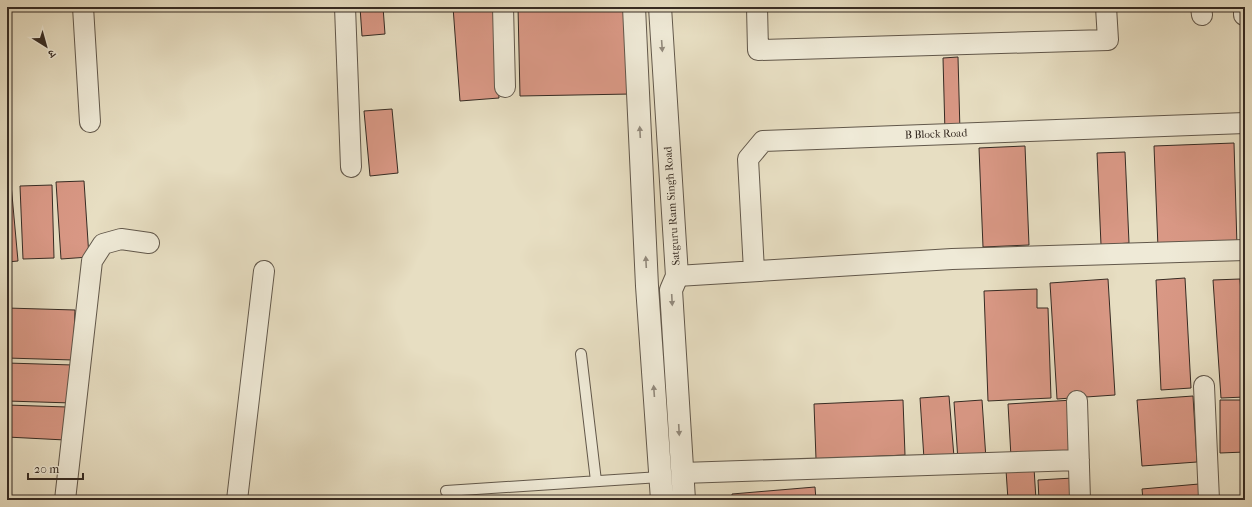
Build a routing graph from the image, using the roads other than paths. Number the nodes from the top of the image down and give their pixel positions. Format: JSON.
{"nodes":[{"id":1,"x":83,"y":7,"type":"edge"},
{"id":2,"x":345,"y":7,"type":"edge"},
{"id":3,"x":503,"y":7,"type":"edge"},
{"id":4,"x":634,"y":7,"type":"edge"},
{"id":5,"x":660,"y":7,"type":"edge"},
{"id":6,"x":757,"y":7,"type":"edge"},
{"id":7,"x":1106,"y":7,"type":"edge"},
{"id":8,"x":506,"y":87,"type":"dead end"},
{"id":9,"x":90,"y":122,"type":"dead end"},
{"id":10,"x":1245,"y":123,"type":"edge"},
{"id":11,"x":351,"y":167,"type":"dead end"},
{"id":12,"x":149,"y":243,"type":"dead end"},
{"id":13,"x":1245,"y":250,"type":"edge"},
{"id":14,"x":264,"y":271,"type":"dead end"},
{"id":15,"x":754,"y":271,"type":"junction"},
{"id":16,"x":677,"y":276,"type":"junction"},
{"id":17,"x":581,"y":354,"type":"dead end"},
{"id":18,"x":1204,"y":386,"type":"dead end"},
{"id":19,"x":1077,"y":401,"type":"dead end"},
{"id":20,"x":1079,"y":460,"type":"junction"},
{"id":21,"x":682,"y":473,"type":"junction"},
{"id":22,"x":660,"y":477,"type":"junction"},
{"id":23,"x":596,"y":482,"type":"junction"},
{"id":24,"x":446,"y":491,"type":"dead end"},
{"id":25,"x":65,"y":500,"type":"edge"},
{"id":26,"x":237,"y":500,"type":"edge"},
{"id":27,"x":662,"y":500,"type":"edge"},
{"id":28,"x":684,"y":500,"type":"edge"},
{"id":29,"x":1080,"y":500,"type":"edge"},
{"id":30,"x":1209,"y":500,"type":"edge"}],
"edges":[{"from":1,"to":9,"type":"street"},
{"from":2,"to":11,"type":"street"},
{"from":3,"to":8,"type":"street"},
{"from":22,"to":4,"type":"street","one_way":true},
{"from":5,"to":16,"type":"street","name":"Satguru Ram Singh Road","one_way":true},
{"from":6,"to":7,"type":"street"},
{"from":10,"to":15,"type":"street","name":"B Block Road"},
{"from":12,"to":25,"type":"street"},
{"from":13,"to":15,"type":"street"},
{"from":14,"to":26,"type":"street"},
{"from":15,"to":16,"type":"street"},
{"from":16,"to":21,"type":"street","name":"Satguru Ram Singh Road","one_way":true},
{"from":17,"to":23,"type":"lane"},
{"from":18,"to":30,"type":"street"},
{"from":19,"to":20,"type":"street"},
{"from":20,"to":21,"type":"street"},
{"from":20,"to":29,"type":"street"},
{"from":21,"to":28,"type":"street","name":"Satguru Ram Singh Road"},
{"from":22,"to":23,"type":"lane"},
{"from":22,"to":27,"type":"street"},
{"from":23,"to":24,"type":"lane"}]}
